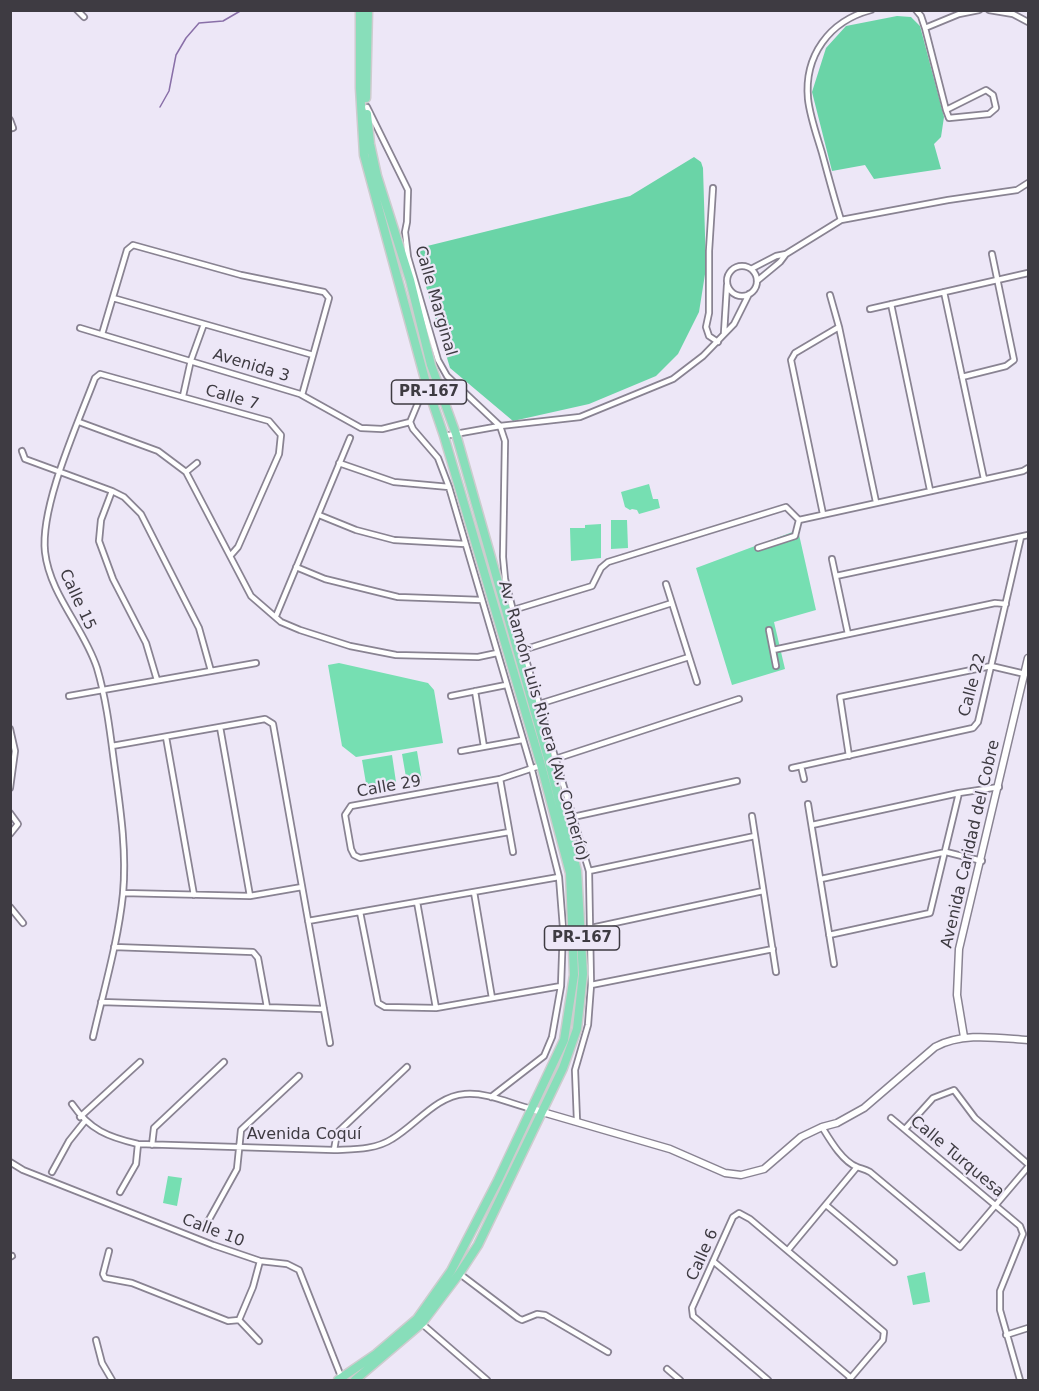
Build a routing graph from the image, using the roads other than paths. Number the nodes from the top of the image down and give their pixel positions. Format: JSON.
{"nodes":[{"id":1,"x":77,"y":10,"type":"edge"},
{"id":2,"x":360,"y":10,"type":"edge"},
{"id":3,"x":368,"y":10,"type":"edge"},
{"id":4,"x":871,"y":10,"type":"edge"},
{"id":5,"x":916,"y":10,"type":"edge"},
{"id":6,"x":979,"y":10,"type":"edge"},
{"id":7,"x":989,"y":10,"type":"edge"},
{"id":8,"x":84,"y":17,"type":"dead end"},
{"id":9,"x":1029,"y":22,"type":"edge"},
{"id":10,"x":925,"y":28,"type":"junction"},
{"id":11,"x":367,"y":107,"type":"junction"},
{"id":12,"x":946,"y":110,"type":"junction"},
{"id":13,"x":10,"y":120,"type":"edge"},
{"id":14,"x":13,"y":128,"type":"dead end"},
{"id":15,"x":1029,"y":183,"type":"edge"},
{"id":16,"x":713,"y":188,"type":"dead end"},
{"id":17,"x":840,"y":220,"type":"junction"},
{"id":18,"x":786,"y":254,"type":"junction"},
{"id":19,"x":992,"y":255,"type":"dead end"},
{"id":20,"x":752,"y":269,"type":"junction"},
{"id":21,"x":1029,"y":273,"type":"edge"},
{"id":22,"x":998,"y":279,"type":"junction"},
{"id":23,"x":757,"y":280,"type":"junction"},
{"id":24,"x":727,"y":284,"type":"junction"},
{"id":25,"x":944,"y":292,"type":"junction"},
{"id":26,"x":749,"y":294,"type":"junction"},
{"id":27,"x":830,"y":295,"type":"dead end"},
{"id":28,"x":113,"y":298,"type":"junction"},
{"id":29,"x":891,"y":304,"type":"junction"},
{"id":30,"x":870,"y":309,"type":"dead end"},
{"id":31,"x":204,"y":324,"type":"junction"},
{"id":32,"x":840,"y":327,"type":"junction"},
{"id":33,"x":80,"y":328,"type":"dead end"},
{"id":34,"x":102,"y":333,"type":"junction"},
{"id":35,"x":724,"y":333,"type":"junction"},
{"id":36,"x":718,"y":342,"type":"junction"},
{"id":37,"x":314,"y":355,"type":"junction"},
{"id":38,"x":191,"y":360,"type":"junction"},
{"id":39,"x":962,"y":376,"type":"junction"},
{"id":40,"x":426,"y":383,"type":"junction"},
{"id":41,"x":89,"y":394,"type":"joint"},
{"id":42,"x":302,"y":395,"type":"junction"},
{"id":43,"x":183,"y":396,"type":"junction"},
{"id":44,"x":79,"y":422,"type":"junction"},
{"id":45,"x":410,"y":422,"type":"junction"},
{"id":46,"x":500,"y":426,"type":"junction"},
{"id":47,"x":456,"y":434,"type":"junction"},
{"id":48,"x":444,"y":436,"type":"junction"},
{"id":49,"x":350,"y":438,"type":"dead end"},
{"id":50,"x":22,"y":451,"type":"dead end"},
{"id":51,"x":196,"y":462,"type":"dead end"},
{"id":52,"x":339,"y":463,"type":"junction"},
{"id":53,"x":1029,"y":468,"type":"edge"},
{"id":54,"x":186,"y":472,"type":"junction"},
{"id":55,"x":60,"y":473,"type":"junction"},
{"id":56,"x":984,"y":479,"type":"junction"},
{"id":57,"x":449,"y":487,"type":"junction"},
{"id":58,"x":930,"y":490,"type":"junction"},
{"id":59,"x":112,"y":491,"type":"junction"},
{"id":60,"x":876,"y":502,"type":"junction"},
{"id":61,"x":823,"y":514,"type":"junction"},
{"id":62,"x":319,"y":515,"type":"junction"},
{"id":63,"x":799,"y":520,"type":"junction"},
{"id":64,"x":1029,"y":535,"type":"edge"},
{"id":65,"x":1021,"y":537,"type":"junction"},
{"id":66,"x":465,"y":544,"type":"junction"},
{"id":67,"x":758,"y":548,"type":"dead end"},
{"id":68,"x":231,"y":555,"type":"junction"},
{"id":69,"x":832,"y":559,"type":"dead end"},
{"id":70,"x":296,"y":567,"type":"junction"},
{"id":71,"x":836,"y":576,"type":"junction"},
{"id":72,"x":666,"y":584,"type":"dead end"},
{"id":73,"x":482,"y":600,"type":"junction"},
{"id":74,"x":672,"y":603,"type":"junction"},
{"id":75,"x":1006,"y":604,"type":"junction"},
{"id":76,"x":513,"y":610,"type":"junction"},
{"id":77,"x":276,"y":616,"type":"junction"},
{"id":78,"x":769,"y":630,"type":"dead end"},
{"id":79,"x":848,"y":634,"type":"junction"},
{"id":80,"x":523,"y":650,"type":"junction"},
{"id":81,"x":773,"y":650,"type":"junction"},
{"id":82,"x":497,"y":653,"type":"junction"},
{"id":83,"x":689,"y":657,"type":"junction"},
{"id":84,"x":1029,"y":658,"type":"edge"},
{"id":85,"x":256,"y":663,"type":"dead end"},
{"id":86,"x":776,"y":666,"type":"dead end"},
{"id":87,"x":991,"y":666,"type":"junction"},
{"id":88,"x":211,"y":671,"type":"junction"},
{"id":89,"x":1025,"y":674,"type":"junction"},
{"id":90,"x":157,"y":680,"type":"junction"},
{"id":91,"x":697,"y":682,"type":"dead end"},
{"id":92,"x":506,"y":685,"type":"junction"},
{"id":93,"x":102,"y":690,"type":"junction"},
{"id":94,"x":475,"y":692,"type":"junction"},
{"id":95,"x":69,"y":696,"type":"dead end"},
{"id":96,"x":451,"y":696,"type":"dead end"},
{"id":97,"x":740,"y":699,"type":"dead end"},
{"id":98,"x":539,"y":704,"type":"junction"},
{"id":99,"x":220,"y":727,"type":"junction"},
{"id":100,"x":10,"y":729,"type":"edge"},
{"id":101,"x":166,"y":736,"type":"junction"},
{"id":102,"x":522,"y":740,"type":"junction"},
{"id":103,"x":112,"y":746,"type":"junction"},
{"id":104,"x":484,"y":747,"type":"junction"},
{"id":105,"x":461,"y":751,"type":"dead end"},
{"id":106,"x":849,"y":756,"type":"junction"},
{"id":107,"x":548,"y":762,"type":"junction"},
{"id":108,"x":801,"y":766,"type":"junction"},
{"id":109,"x":792,"y":768,"type":"dead end"},
{"id":110,"x":531,"y":770,"type":"junction"},
{"id":111,"x":500,"y":779,"type":"junction"},
{"id":112,"x":804,"y":779,"type":"dead end"},
{"id":113,"x":736,"y":781,"type":"dead end"},
{"id":114,"x":999,"y":787,"type":"junction"},
{"id":115,"x":10,"y":788,"type":"edge"},
{"id":116,"x":959,"y":793,"type":"junction"},
{"id":117,"x":808,"y":804,"type":"dead end"},
{"id":118,"x":10,"y":813,"type":"edge"},
{"id":119,"x":752,"y":816,"type":"dead end"},
{"id":120,"x":573,"y":817,"type":"junction"},
{"id":121,"x":812,"y":825,"type":"junction"},
{"id":122,"x":509,"y":832,"type":"junction"},
{"id":123,"x":10,"y":834,"type":"edge"},
{"id":124,"x":755,"y":836,"type":"junction"},
{"id":125,"x":513,"y":852,"type":"dead end"},
{"id":126,"x":946,"y":852,"type":"junction"},
{"id":127,"x":982,"y":861,"type":"junction"},
{"id":128,"x":589,"y":871,"type":"junction"},
{"id":129,"x":558,"y":877,"type":"junction"},
{"id":130,"x":821,"y":879,"type":"junction"},
{"id":131,"x":302,"y":887,"type":"junction"},
{"id":132,"x":763,"y":891,"type":"junction"},
{"id":133,"x":474,"y":892,"type":"junction"},
{"id":134,"x":123,"y":893,"type":"junction"},
{"id":135,"x":194,"y":895,"type":"junction"},
{"id":136,"x":249,"y":896,"type":"junction"},
{"id":137,"x":417,"y":902,"type":"junction"},
{"id":138,"x":10,"y":907,"type":"edge"},
{"id":139,"x":360,"y":912,"type":"junction"},
{"id":140,"x":308,"y":921,"type":"junction"},
{"id":141,"x":23,"y":923,"type":"dead end"},
{"id":142,"x":591,"y":928,"type":"junction"},
{"id":143,"x":829,"y":934,"type":"junction"},
{"id":144,"x":114,"y":947,"type":"junction"},
{"id":145,"x":772,"y":950,"type":"junction"},
{"id":146,"x":834,"y":964,"type":"dead end"},
{"id":147,"x":776,"y":972,"type":"dead end"},
{"id":148,"x":591,"y":985,"type":"junction"},
{"id":149,"x":561,"y":986,"type":"junction"},
{"id":150,"x":492,"y":998,"type":"junction"},
{"id":151,"x":101,"y":1002,"type":"junction"},
{"id":152,"x":267,"y":1007,"type":"junction"},
{"id":153,"x":436,"y":1008,"type":"junction"},
{"id":154,"x":324,"y":1009,"type":"junction"},
{"id":155,"x":93,"y":1036,"type":"dead end"},
{"id":156,"x":964,"y":1037,"type":"junction"},
{"id":157,"x":1029,"y":1040,"type":"edge"},
{"id":158,"x":330,"y":1043,"type":"dead end"},
{"id":159,"x":140,"y":1062,"type":"dead end"},
{"id":160,"x":224,"y":1062,"type":"dead end"},
{"id":161,"x":407,"y":1067,"type":"dead end"},
{"id":162,"x":299,"y":1076,"type":"dead end"},
{"id":163,"x":491,"y":1097,"type":"junction"},
{"id":164,"x":72,"y":1104,"type":"dead end"},
{"id":165,"x":532,"y":1109,"type":"junction"},
{"id":166,"x":543,"y":1111,"type":"junction"},
{"id":167,"x":80,"y":1117,"type":"junction"},
{"id":168,"x":891,"y":1118,"type":"dead end"},
{"id":169,"x":85,"y":1121,"type":"junction"},
{"id":170,"x":577,"y":1121,"type":"junction"},
{"id":171,"x":822,"y":1127,"type":"junction"},
{"id":172,"x":905,"y":1129,"type":"junction"},
{"id":173,"x":138,"y":1144,"type":"junction"},
{"id":174,"x":152,"y":1145,"type":"junction"},
{"id":175,"x":239,"y":1147,"type":"junction"},
{"id":176,"x":334,"y":1150,"type":"junction"},
{"id":177,"x":10,"y":1162,"type":"edge"},
{"id":178,"x":1029,"y":1166,"type":"edge"},
{"id":179,"x":857,"y":1167,"type":"junction"},
{"id":180,"x":52,"y":1172,"type":"dead end"},
{"id":181,"x":120,"y":1192,"type":"dead end"},
{"id":182,"x":826,"y":1205,"type":"junction"},
{"id":183,"x":997,"y":1206,"type":"junction"},
{"id":184,"x":206,"y":1226,"type":"dead end"},
{"id":185,"x":788,"y":1250,"type":"junction"},
{"id":186,"x":109,"y":1251,"type":"dead end"},
{"id":187,"x":888,"y":1257,"type":"junction"},
{"id":188,"x":260,"y":1261,"type":"junction"},
{"id":189,"x":713,"y":1261,"type":"junction"},
{"id":190,"x":894,"y":1262,"type":"dead end"},
{"id":191,"x":882,"y":1264,"type":"dead end"},
{"id":192,"x":456,"y":1271,"type":"junction"},
{"id":193,"x":239,"y":1320,"type":"junction"},
{"id":194,"x":419,"y":1321,"type":"junction"},
{"id":195,"x":1029,"y":1328,"type":"edge"},
{"id":196,"x":1006,"y":1335,"type":"junction"},
{"id":197,"x":96,"y":1340,"type":"dead end"},
{"id":198,"x":260,"y":1341,"type":"dead end"},
{"id":199,"x":608,"y":1352,"type":"dead end"},
{"id":200,"x":667,"y":1369,"type":"dead end"},
{"id":201,"x":673,"y":1374,"type":"junction"},
{"id":202,"x":346,"y":1379,"type":"edge"},
{"id":203,"x":850,"y":1379,"type":"edge"},
{"id":204,"x":112,"y":1380,"type":"edge"},
{"id":205,"x":487,"y":1380,"type":"edge"},
{"id":206,"x":668,"y":1380,"type":"edge"},
{"id":207,"x":680,"y":1380,"type":"edge"},
{"id":208,"x":768,"y":1380,"type":"edge"},
{"id":209,"x":1020,"y":1380,"type":"edge"}],
"edges":[{"from":1,"to":8,"type":"street"},
{"from":2,"to":40,"type":"highway","name":"Av. Ramón Luis Rivera (Av. Comerío)","number":"PR-167"},
{"from":3,"to":11,"type":"highway","name":"Av. Ramón Luis Rivera (Av. Comerío)","number":"PR-167"},
{"from":4,"to":17,"type":"street"},
{"from":5,"to":10,"type":"street"},
{"from":6,"to":10,"type":"street"},
{"from":7,"to":9,"type":"street"},
{"from":10,"to":12,"type":"street"},
{"from":11,"to":46,"type":"street","name":"Calle Marginal"},
{"from":11,"to":47,"type":"highway","name":"Av. Ramón Luis Rivera (Av. Comerío)","number":"PR-167"},
{"from":12,"to":12,"type":"street"},
{"from":13,"to":14,"type":"street"},
{"from":15,"to":17,"type":"street"},
{"from":16,"to":36,"type":"street"},
{"from":17,"to":18,"type":"street"},
{"from":18,"to":20,"type":"street"},
{"from":18,"to":23,"type":"street"},
{"from":19,"to":22,"type":"street"},
{"from":20,"to":23,"type":"street"},
{"from":20,"to":24,"type":"street"},
{"from":21,"to":22,"type":"street"},
{"from":22,"to":25,"type":"street"},
{"from":22,"to":39,"type":"street"},
{"from":23,"to":26,"type":"street"},
{"from":24,"to":26,"type":"street"},
{"from":24,"to":35,"type":"street"},
{"from":25,"to":29,"type":"street"},
{"from":25,"to":39,"type":"street"},
{"from":26,"to":35,"type":"street"},
{"from":27,"to":32,"type":"street"},
{"from":28,"to":31,"type":"street"},
{"from":28,"to":34,"type":"street"},
{"from":28,"to":37,"type":"street"},
{"from":29,"to":30,"type":"street"},
{"from":29,"to":58,"type":"street"},
{"from":31,"to":37,"type":"street"},
{"from":31,"to":38,"type":"street"},
{"from":32,"to":60,"type":"street"},
{"from":32,"to":61,"type":"street"},
{"from":33,"to":34,"type":"street","name":"Avenida 3"},
{"from":34,"to":38,"type":"street","name":"Avenida 3"},
{"from":35,"to":36,"type":"street"},
{"from":36,"to":46,"type":"street"},
{"from":37,"to":42,"type":"street"},
{"from":38,"to":42,"type":"street","name":"Avenida 3"},
{"from":38,"to":43,"type":"street"},
{"from":39,"to":56,"type":"street"},
{"from":40,"to":45,"type":"street"},
{"from":40,"to":48,"type":"highway","name":"Av. Ramón Luis Rivera (Av. Comerío)","number":"PR-167"},
{"from":41,"to":43,"type":"street","name":"Calle 7"},
{"from":41,"to":44,"type":"street","name":"Calle 15"},
{"from":42,"to":45,"type":"street","name":"Avenida 3"},
{"from":43,"to":68,"type":"street","name":"Calle 7"},
{"from":44,"to":54,"type":"street"},
{"from":44,"to":55,"type":"street","name":"Calle 15"},
{"from":45,"to":57,"type":"street"},
{"from":46,"to":47,"type":"street"},
{"from":46,"to":76,"type":"street"},
{"from":47,"to":48,"type":"street"},
{"from":47,"to":107,"type":"highway","name":"Av. Ramón Luis Rivera (Av. Comerío)","number":"PR-167"},
{"from":48,"to":107,"type":"highway","name":"Av. Ramón Luis Rivera (Av. Comerío)","number":"PR-167"},
{"from":49,"to":52,"type":"street"},
{"from":50,"to":55,"type":"street"},
{"from":51,"to":54,"type":"street"},
{"from":52,"to":57,"type":"street"},
{"from":52,"to":62,"type":"street"},
{"from":53,"to":56,"type":"street"},
{"from":54,"to":68,"type":"street"},
{"from":55,"to":59,"type":"street"},
{"from":55,"to":93,"type":"street","name":"Calle 15"},
{"from":56,"to":58,"type":"street"},
{"from":57,"to":66,"type":"street"},
{"from":58,"to":60,"type":"street"},
{"from":59,"to":88,"type":"street"},
{"from":59,"to":90,"type":"street"},
{"from":60,"to":61,"type":"street"},
{"from":61,"to":63,"type":"street"},
{"from":62,"to":66,"type":"street"},
{"from":62,"to":70,"type":"street"},
{"from":63,"to":67,"type":"street"},
{"from":63,"to":76,"type":"street"},
{"from":64,"to":65,"type":"street"},
{"from":65,"to":71,"type":"street"},
{"from":65,"to":75,"type":"street","name":"Calle 22"},
{"from":66,"to":73,"type":"street"},
{"from":68,"to":77,"type":"street"},
{"from":69,"to":71,"type":"street"},
{"from":70,"to":73,"type":"street"},
{"from":70,"to":77,"type":"street"},
{"from":71,"to":79,"type":"street"},
{"from":72,"to":74,"type":"street"},
{"from":73,"to":82,"type":"street"},
{"from":74,"to":80,"type":"street"},
{"from":74,"to":83,"type":"street"},
{"from":75,"to":79,"type":"street"},
{"from":75,"to":87,"type":"street","name":"Calle 22"},
{"from":76,"to":80,"type":"street"},
{"from":77,"to":82,"type":"street"},
{"from":78,"to":81,"type":"street"},
{"from":79,"to":81,"type":"street"},
{"from":80,"to":98,"type":"street"},
{"from":81,"to":86,"type":"street"},
{"from":82,"to":92,"type":"street"},
{"from":83,"to":91,"type":"street"},
{"from":83,"to":98,"type":"street"},
{"from":84,"to":89,"type":"street","name":"Avenida Caridad del Cobre"},
{"from":85,"to":88,"type":"street"},
{"from":87,"to":89,"type":"street"},
{"from":87,"to":106,"type":"street","name":"Calle 22"},
{"from":87,"to":106,"type":"street"},
{"from":88,"to":90,"type":"street"},
{"from":89,"to":114,"type":"street","name":"Avenida Caridad del Cobre"},
{"from":90,"to":93,"type":"street"},
{"from":92,"to":94,"type":"street"},
{"from":92,"to":102,"type":"street"},
{"from":93,"to":95,"type":"street"},
{"from":93,"to":103,"type":"street","name":"Calle 15"},
{"from":94,"to":96,"type":"street"},
{"from":94,"to":104,"type":"street"},
{"from":97,"to":107,"type":"street","name":"Calle 29"},
{"from":98,"to":107,"type":"street"},
{"from":99,"to":101,"type":"street"},
{"from":99,"to":131,"type":"street"},
{"from":99,"to":136,"type":"street"},
{"from":100,"to":115,"type":"street"},
{"from":101,"to":103,"type":"street"},
{"from":101,"to":135,"type":"street"},
{"from":102,"to":104,"type":"street"},
{"from":102,"to":110,"type":"street"},
{"from":103,"to":134,"type":"street","name":"Calle 15"},
{"from":104,"to":105,"type":"street"},
{"from":106,"to":108,"type":"street","name":"Calle 22"},
{"from":107,"to":110,"type":"street","name":"Calle 29"},
{"from":107,"to":120,"type":"street"},
{"from":107,"to":165,"type":"highway","name":"Av. Ramón Luis Rivera (Av. Comerío)","number":"PR-167"},
{"from":107,"to":166,"type":"highway","name":"Av. Ramón Luis Rivera (Av. Comerío)","number":"PR-167"},
{"from":108,"to":109,"type":"street","name":"Calle 22"},
{"from":108,"to":112,"type":"street"},
{"from":110,"to":111,"type":"street","name":"Calle 29"},
{"from":110,"to":129,"type":"street"},
{"from":111,"to":122,"type":"street"},
{"from":111,"to":122,"type":"street","name":"Calle 29"},
{"from":113,"to":120,"type":"street"},
{"from":114,"to":116,"type":"street"},
{"from":114,"to":127,"type":"street","name":"Avenida Caridad del Cobre"},
{"from":116,"to":121,"type":"street"},
{"from":116,"to":126,"type":"street"},
{"from":117,"to":121,"type":"street"},
{"from":118,"to":123,"type":"street"},
{"from":119,"to":124,"type":"street"},
{"from":120,"to":128,"type":"street"},
{"from":121,"to":130,"type":"street"},
{"from":122,"to":125,"type":"street"},
{"from":124,"to":128,"type":"street"},
{"from":124,"to":132,"type":"street"},
{"from":126,"to":127,"type":"street"},
{"from":126,"to":130,"type":"street"},
{"from":126,"to":143,"type":"street"},
{"from":127,"to":156,"type":"street","name":"Avenida Caridad del Cobre"},
{"from":128,"to":142,"type":"street"},
{"from":129,"to":133,"type":"street"},
{"from":129,"to":149,"type":"street"},
{"from":130,"to":143,"type":"street"},
{"from":131,"to":136,"type":"street"},
{"from":131,"to":140,"type":"street"},
{"from":132,"to":142,"type":"street"},
{"from":132,"to":145,"type":"street"},
{"from":133,"to":137,"type":"street"},
{"from":133,"to":150,"type":"street"},
{"from":134,"to":135,"type":"street"},
{"from":134,"to":144,"type":"street","name":"Calle 15"},
{"from":135,"to":136,"type":"street"},
{"from":137,"to":139,"type":"street"},
{"from":137,"to":153,"type":"street"},
{"from":138,"to":141,"type":"street"},
{"from":139,"to":140,"type":"street"},
{"from":139,"to":153,"type":"street"},
{"from":140,"to":154,"type":"street"},
{"from":142,"to":148,"type":"street"},
{"from":143,"to":146,"type":"street"},
{"from":144,"to":151,"type":"street","name":"Calle 15"},
{"from":144,"to":152,"type":"street"},
{"from":145,"to":147,"type":"street"},
{"from":145,"to":148,"type":"street"},
{"from":148,"to":170,"type":"street"},
{"from":149,"to":150,"type":"street"},
{"from":149,"to":163,"type":"street"},
{"from":150,"to":153,"type":"street"},
{"from":151,"to":152,"type":"street"},
{"from":151,"to":155,"type":"street","name":"Calle 15"},
{"from":152,"to":154,"type":"street"},
{"from":154,"to":158,"type":"street"},
{"from":156,"to":157,"type":"street"},
{"from":156,"to":171,"type":"street"},
{"from":159,"to":167,"type":"street"},
{"from":160,"to":174,"type":"street"},
{"from":161,"to":176,"type":"street"},
{"from":162,"to":175,"type":"street"},
{"from":163,"to":165,"type":"street","name":"Avenida Coquí"},
{"from":163,"to":176,"type":"street","name":"Avenida Coquí"},
{"from":164,"to":167,"type":"street","name":"Avenida Coquí"},
{"from":165,"to":166,"type":"street"},
{"from":165,"to":192,"type":"highway","name":"Av. Ramón Luis Rivera (Av. Comerío)","number":"PR-167"},
{"from":166,"to":170,"type":"street"},
{"from":166,"to":192,"type":"highway","name":"Av. Ramón Luis Rivera (Av. Comerío)","number":"PR-167"},
{"from":167,"to":169,"type":"street","name":"Avenida Coquí"},
{"from":168,"to":172,"type":"street","name":"Calle Turquesa"},
{"from":169,"to":173,"type":"street","name":"Avenida Coquí"},
{"from":169,"to":180,"type":"street"},
{"from":170,"to":171,"type":"street"},
{"from":171,"to":179,"type":"street"},
{"from":172,"to":178,"type":"street"},
{"from":172,"to":183,"type":"street","name":"Calle Turquesa"},
{"from":173,"to":174,"type":"street","name":"Avenida Coquí"},
{"from":173,"to":181,"type":"street"},
{"from":174,"to":175,"type":"street","name":"Avenida Coquí"},
{"from":175,"to":176,"type":"street","name":"Avenida Coquí"},
{"from":175,"to":184,"type":"street"},
{"from":177,"to":188,"type":"street","name":"Calle 10"},
{"from":178,"to":183,"type":"street"},
{"from":179,"to":182,"type":"street"},
{"from":179,"to":183,"type":"street"},
{"from":182,"to":185,"type":"street"},
{"from":182,"to":187,"type":"street"},
{"from":183,"to":196,"type":"street","name":"Calle Turquesa"},
{"from":185,"to":189,"type":"street","name":"Calle 6"},
{"from":185,"to":203,"type":"street","name":"Calle 6"},
{"from":186,"to":193,"type":"street"},
{"from":187,"to":190,"type":"street"},
{"from":187,"to":191,"type":"street"},
{"from":188,"to":193,"type":"street"},
{"from":188,"to":202,"type":"street","name":"Calle 10"},
{"from":189,"to":203,"type":"street"},
{"from":189,"to":208,"type":"street","name":"Calle 6"},
{"from":192,"to":194,"type":"highway","name":"Av. Ramón Luis Rivera (Av. Comerío)","number":"PR-167"},
{"from":192,"to":199,"type":"street"},
{"from":193,"to":198,"type":"street"},
{"from":194,"to":202,"type":"highway","name":"Av. Ramón Luis Rivera (Av. Comerío)","number":"PR-167"},
{"from":194,"to":205,"type":"street"},
{"from":195,"to":196,"type":"street"},
{"from":196,"to":209,"type":"street","name":"Calle Turquesa"},
{"from":197,"to":204,"type":"street"},
{"from":200,"to":201,"type":"street"},
{"from":201,"to":206,"type":"street"},
{"from":201,"to":207,"type":"street"}]}
